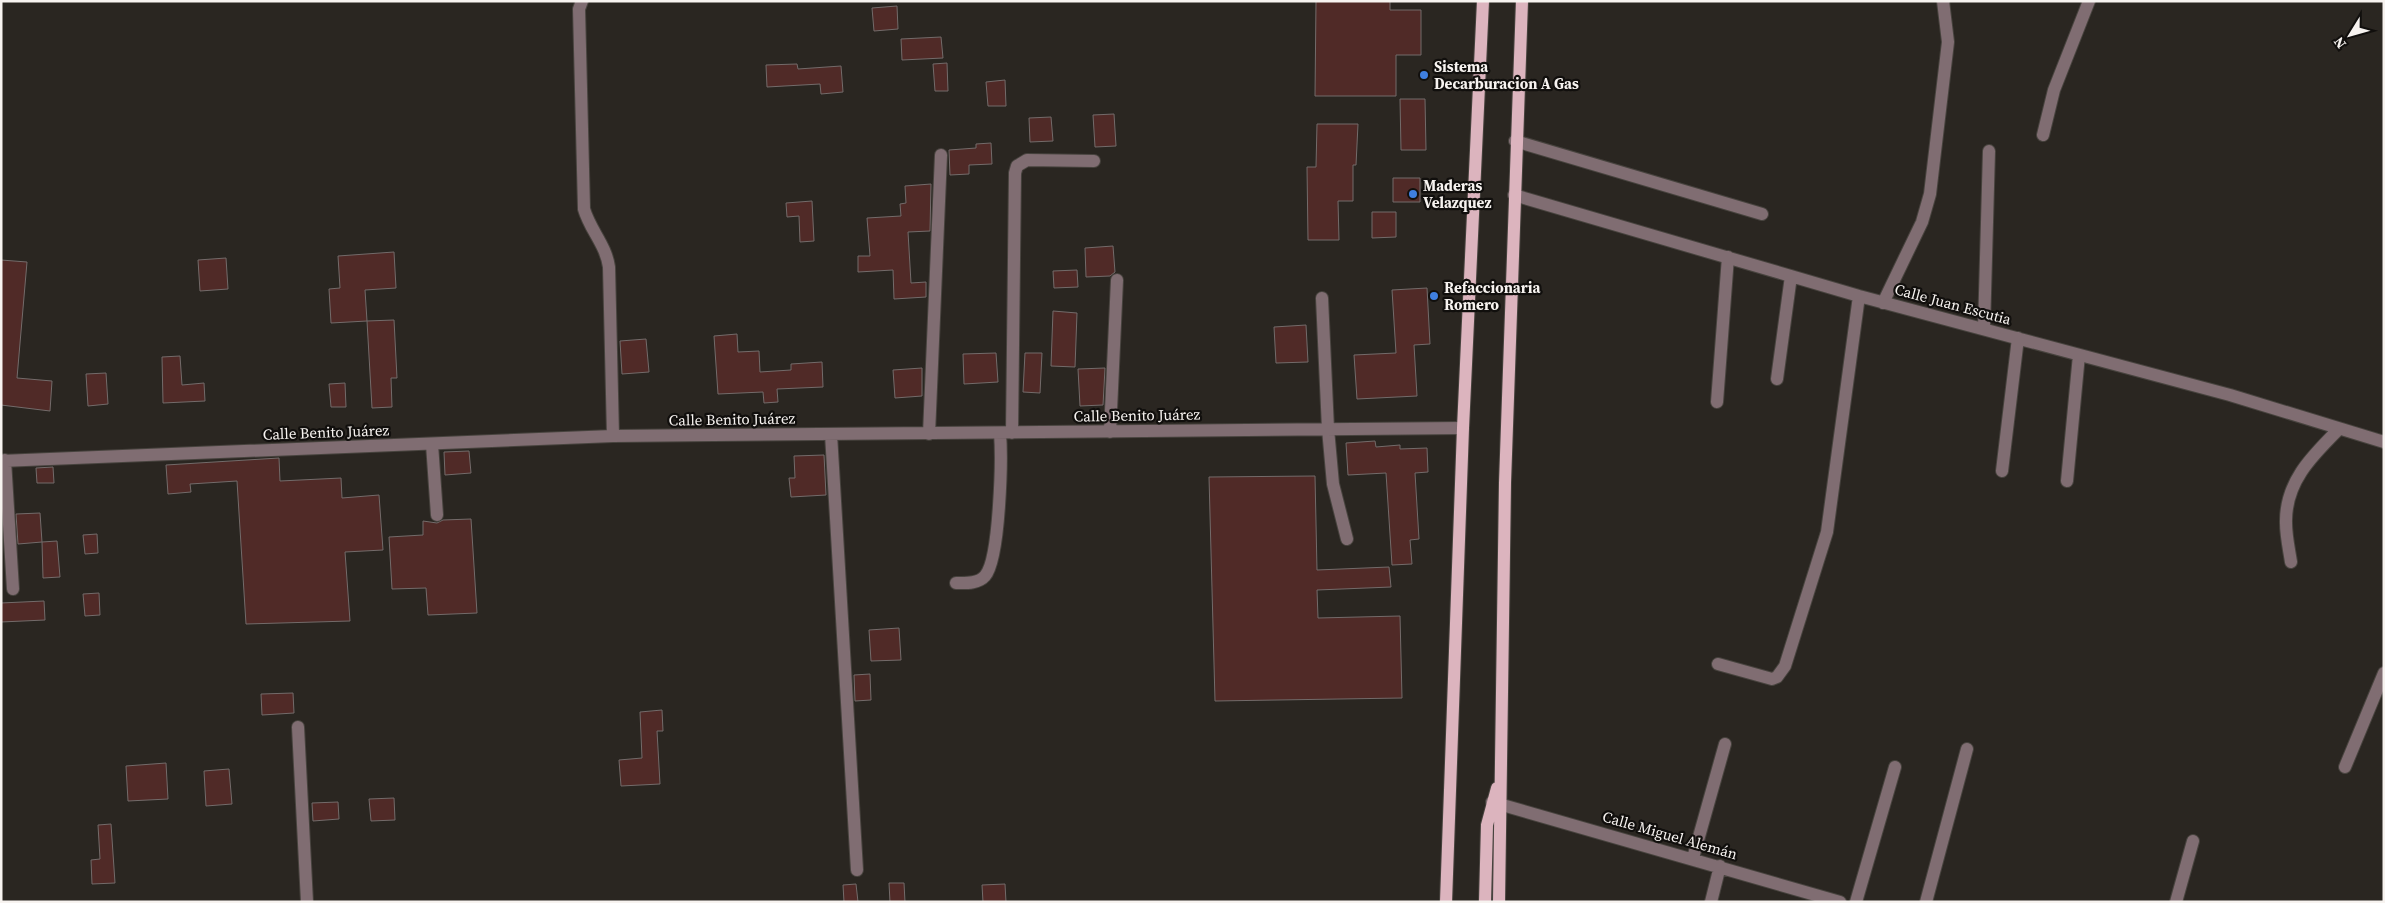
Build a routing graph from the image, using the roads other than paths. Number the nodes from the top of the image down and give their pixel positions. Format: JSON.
{"nodes":[{"id":1,"x":582,"y":1,"type":"edge"},
{"id":2,"x":1483,"y":1,"type":"edge"},
{"id":3,"x":1522,"y":1,"type":"edge"},
{"id":4,"x":1943,"y":1,"type":"edge"},
{"id":5,"x":2089,"y":1,"type":"edge"},
{"id":6,"x":2043,"y":135,"type":"dead end"},
{"id":7,"x":1515,"y":142,"type":"junction"},
{"id":8,"x":1989,"y":151,"type":"dead end"},
{"id":9,"x":941,"y":155,"type":"dead end"},
{"id":10,"x":1094,"y":161,"type":"dead end"},
{"id":11,"x":1514,"y":195,"type":"junction"},
{"id":12,"x":1762,"y":214,"type":"dead end"},
{"id":13,"x":1728,"y":257,"type":"junction"},
{"id":14,"x":1791,"y":276,"type":"junction"},
{"id":15,"x":1117,"y":280,"type":"dead end"},
{"id":16,"x":1859,"y":296,"type":"junction"},
{"id":17,"x":1322,"y":298,"type":"dead end"},
{"id":18,"x":1883,"y":303,"type":"junction"},
{"id":19,"x":1984,"y":329,"type":"junction"},
{"id":20,"x":2018,"y":338,"type":"junction"},
{"id":21,"x":2079,"y":354,"type":"junction"},
{"id":22,"x":1777,"y":379,"type":"dead end"},
{"id":23,"x":1717,"y":402,"type":"dead end"},
{"id":24,"x":1463,"y":428,"type":"junction"},
{"id":25,"x":1328,"y":429,"type":"junction"},
{"id":26,"x":2339,"y":429,"type":"junction"},
{"id":27,"x":1110,"y":432,"type":"junction"},
{"id":28,"x":1006,"y":433,"type":"junction"},
{"id":29,"x":831,"y":434,"type":"junction"},
{"id":30,"x":929,"y":434,"type":"junction"},
{"id":31,"x":613,"y":436,"type":"junction"},
{"id":32,"x":2384,"y":442,"type":"edge"},
{"id":33,"x":432,"y":444,"type":"junction"},
{"id":34,"x":3,"y":460,"type":"edge"},
{"id":35,"x":2002,"y":471,"type":"dead end"},
{"id":36,"x":2067,"y":481,"type":"dead end"},
{"id":37,"x":436,"y":515,"type":"dead end"},
{"id":38,"x":1347,"y":538,"type":"dead end"},
{"id":39,"x":2291,"y":562,"type":"dead end"},
{"id":40,"x":956,"y":583,"type":"dead end"},
{"id":41,"x":13,"y":589,"type":"dead end"},
{"id":42,"x":1718,"y":664,"type":"dead end"},
{"id":43,"x":2384,"y":673,"type":"edge"},
{"id":44,"x":298,"y":727,"type":"dead end"},
{"id":45,"x":1725,"y":744,"type":"dead end"},
{"id":46,"x":1967,"y":749,"type":"dead end"},
{"id":47,"x":1896,"y":766,"type":"dead end"},
{"id":48,"x":2345,"y":767,"type":"dead end"},
{"id":49,"x":1496,"y":802,"type":"junction"},
{"id":50,"x":2193,"y":841,"type":"dead end"},
{"id":51,"x":1693,"y":858,"type":"junction"},
{"id":52,"x":1720,"y":866,"type":"junction"},
{"id":53,"x":857,"y":870,"type":"dead end"},
{"id":54,"x":307,"y":902,"type":"edge"},
{"id":55,"x":1446,"y":902,"type":"edge"},
{"id":56,"x":1485,"y":902,"type":"edge"},
{"id":57,"x":1499,"y":902,"type":"edge"},
{"id":58,"x":1711,"y":902,"type":"edge"},
{"id":59,"x":1840,"y":902,"type":"edge"},
{"id":60,"x":1856,"y":902,"type":"edge"},
{"id":61,"x":1926,"y":902,"type":"edge"},
{"id":62,"x":2176,"y":902,"type":"edge"}],
"edges":[{"from":1,"to":31,"type":"street"},
{"from":2,"to":24,"type":"main road"},
{"from":3,"to":7,"type":"main road"},
{"from":4,"to":18,"type":"street"},
{"from":5,"to":6,"type":"street"},
{"from":7,"to":11,"type":"main road"},
{"from":7,"to":12,"type":"street"},
{"from":8,"to":19,"type":"street"},
{"from":9,"to":30,"type":"street"},
{"from":10,"to":28,"type":"street"},
{"from":11,"to":13,"type":"street","name":"Calle Juan Escutia"},
{"from":11,"to":49,"type":"main road"},
{"from":13,"to":14,"type":"street","name":"Calle Juan Escutia"},
{"from":13,"to":23,"type":"street"},
{"from":14,"to":16,"type":"street","name":"Calle Juan Escutia"},
{"from":14,"to":22,"type":"street"},
{"from":15,"to":27,"type":"street"},
{"from":16,"to":18,"type":"street","name":"Calle Juan Escutia"},
{"from":16,"to":42,"type":"street"},
{"from":17,"to":25,"type":"street"},
{"from":18,"to":19,"type":"street","name":"Calle Juan Escutia"},
{"from":19,"to":20,"type":"street","name":"Calle Juan Escutia"},
{"from":20,"to":21,"type":"street","name":"Calle Juan Escutia"},
{"from":20,"to":35,"type":"street"},
{"from":21,"to":26,"type":"street","name":"Calle Juan Escutia"},
{"from":21,"to":36,"type":"street"},
{"from":24,"to":25,"type":"street","name":"Calle Benito Juárez"},
{"from":24,"to":55,"type":"main road"},
{"from":25,"to":27,"type":"street","name":"Calle Benito Juárez"},
{"from":25,"to":38,"type":"street"},
{"from":26,"to":32,"type":"street","name":"Calle Juan Escutia"},
{"from":26,"to":39,"type":"street"},
{"from":27,"to":28,"type":"street","name":"Calle Benito Juárez"},
{"from":28,"to":30,"type":"street","name":"Calle Benito Juárez"},
{"from":28,"to":40,"type":"street"},
{"from":29,"to":30,"type":"street","name":"Calle Benito Juárez"},
{"from":29,"to":31,"type":"street","name":"Calle Benito Juárez"},
{"from":29,"to":53,"type":"street"},
{"from":31,"to":33,"type":"street","name":"Calle Benito Juárez"},
{"from":33,"to":34,"type":"street","name":"Calle Benito Juárez"},
{"from":33,"to":37,"type":"street"},
{"from":34,"to":41,"type":"street"},
{"from":43,"to":48,"type":"street"},
{"from":44,"to":54,"type":"street"},
{"from":45,"to":51,"type":"street"},
{"from":46,"to":61,"type":"street"},
{"from":47,"to":60,"type":"street"},
{"from":49,"to":51,"type":"street","name":"Calle Miguel Alemán"},
{"from":49,"to":56,"type":"main road"},
{"from":49,"to":57,"type":"main road"},
{"from":50,"to":62,"type":"street"},
{"from":51,"to":52,"type":"street","name":"Calle Miguel Alemán"},
{"from":52,"to":58,"type":"street"},
{"from":52,"to":59,"type":"street","name":"Calle Miguel Alemán"}]}
